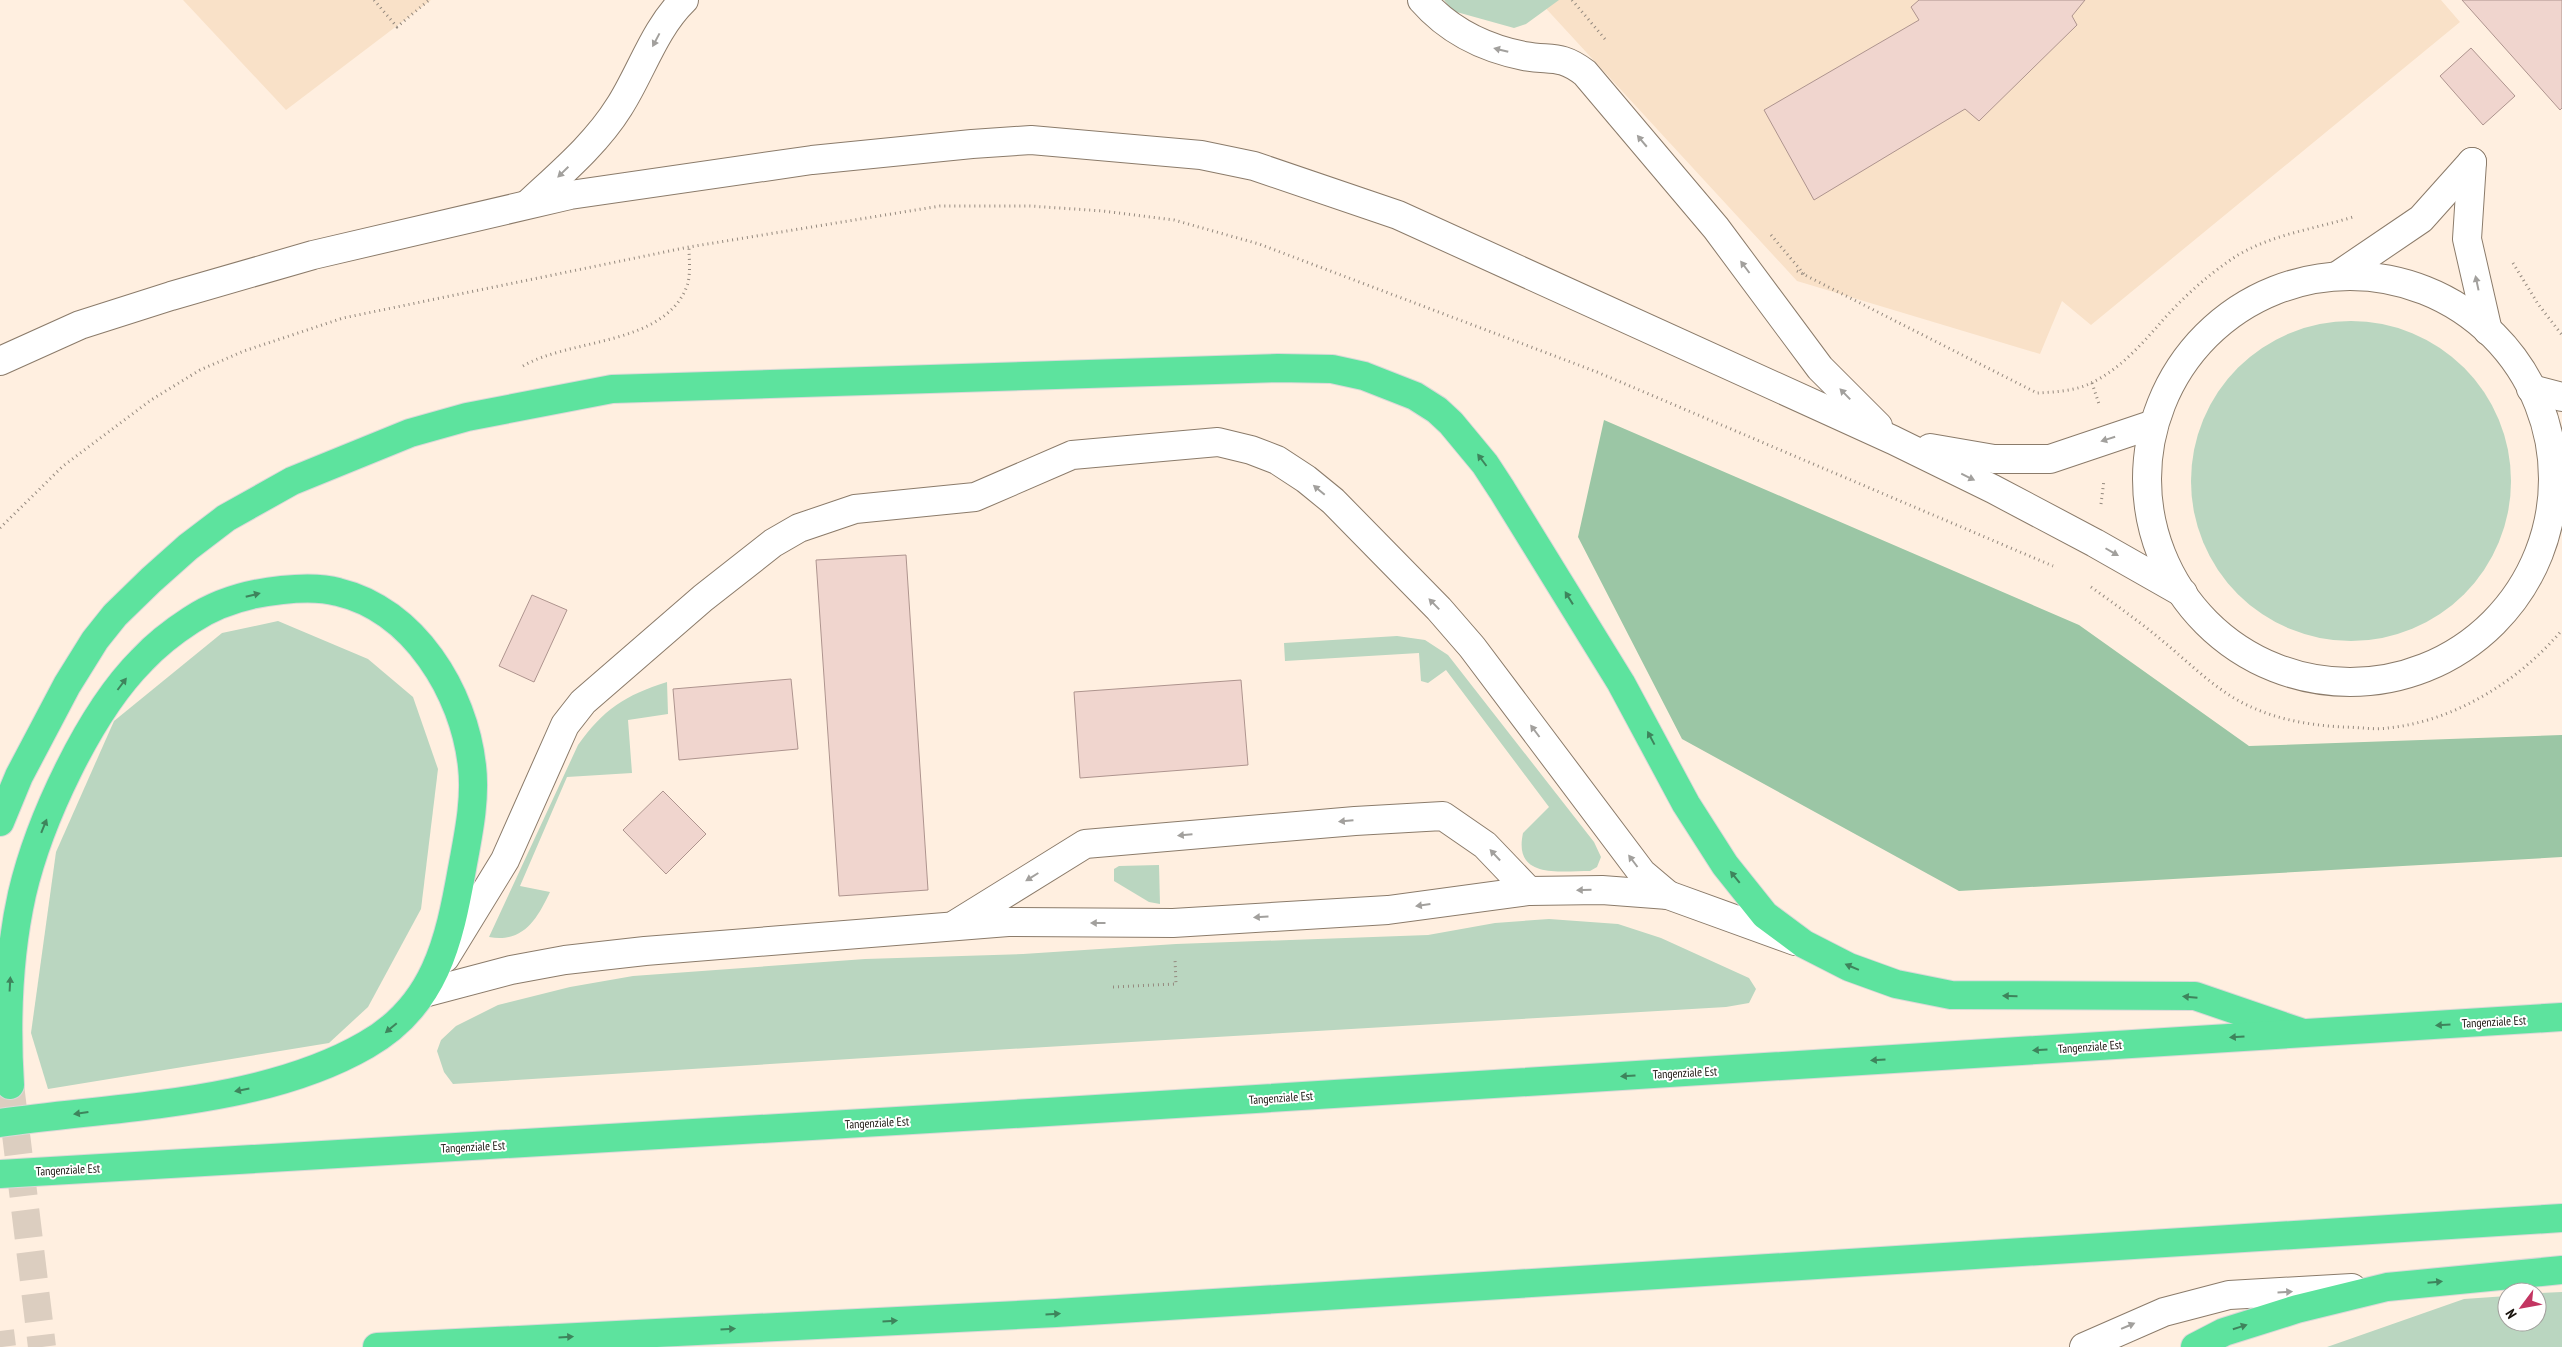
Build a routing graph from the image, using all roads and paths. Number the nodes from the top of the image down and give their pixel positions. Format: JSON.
{"nodes":[{"id":1,"x":374,"y":0,"type":"edge"},
{"id":2,"x":429,"y":0,"type":"edge"},
{"id":3,"x":684,"y":0,"type":"edge"},
{"id":4,"x":1422,"y":0,"type":"edge"},
{"id":5,"x":528,"y":204,"type":"junction"},
{"id":6,"x":2360,"y":214,"type":"dead end"},
{"id":7,"x":689,"y":247,"type":"dead end"},
{"id":8,"x":2512,"y":260,"type":"dead end"},
{"id":9,"x":1790,"y":267,"type":"dead end"},
{"id":10,"x":2337,"y":276,"type":"junction"},
{"id":11,"x":2488,"y":331,"type":"junction"},
{"id":12,"x":2562,"y":335,"type":"edge"},
{"id":13,"x":0,"y":360,"type":"edge"},
{"id":14,"x":517,"y":369,"type":"dead end"},
{"id":15,"x":2531,"y":389,"type":"junction"},
{"id":16,"x":2562,"y":397,"type":"edge"},
{"id":17,"x":2154,"y":424,"type":"junction"},
{"id":18,"x":1893,"y":440,"type":"junction"},
{"id":19,"x":2552,"y":531,"type":"edge"},
{"id":20,"x":2183,"y":593,"type":"junction"},
{"id":21,"x":0,"y":822,"type":"edge"},
{"id":22,"x":1529,"y":891,"type":"junction"},
{"id":23,"x":1668,"y":895,"type":"junction"},
{"id":24,"x":952,"y":926,"type":"junction"},
{"id":25,"x":1804,"y":944,"type":"junction"},
{"id":26,"x":1175,"y":958,"type":"dead end"},
{"id":27,"x":1113,"y":987,"type":"dead end"},
{"id":28,"x":424,"y":993,"type":"junction"},
{"id":29,"x":2562,"y":1018,"type":"edge"},
{"id":30,"x":2303,"y":1033,"type":"junction"},
{"id":31,"x":10,"y":1085,"type":"tunnel mouth"},
{"id":32,"x":0,"y":1123,"type":"edge"},
{"id":33,"x":0,"y":1174,"type":"edge"},
{"id":34,"x":2562,"y":1218,"type":"edge"},
{"id":35,"x":2562,"y":1270,"type":"edge"},
{"id":36,"x":2387,"y":1287,"type":"junction"},
{"id":37,"x":377,"y":1347,"type":"edge"},
{"id":38,"x":2084,"y":1347,"type":"edge"},
{"id":39,"x":2195,"y":1347,"type":"edge"}],
"edges":[{"from":1,"to":2,"type":"path"},
{"from":3,"to":5,"type":"street","one_way":true},
{"from":18,"to":4,"type":"street","one_way":true},
{"from":5,"to":13,"type":"street"},
{"from":5,"to":18,"type":"street"},
{"from":6,"to":9,"type":"path"},
{"from":7,"to":14,"type":"path"},
{"from":8,"to":12,"type":"path"},
{"from":10,"to":11,"type":"street"},
{"from":11,"to":10,"type":"street","one_way":true},
{"from":10,"to":17,"type":"street"},
{"from":11,"to":15,"type":"street"},
{"from":15,"to":16,"type":"street"},
{"from":15,"to":19,"type":"street"},
{"from":17,"to":18,"type":"street","one_way":true},
{"from":17,"to":20,"type":"street"},
{"from":18,"to":20,"type":"street","one_way":true},
{"from":19,"to":20,"type":"street"},
{"from":25,"to":21,"type":"highway","one_way":true},
{"from":23,"to":22,"type":"street","one_way":true},
{"from":22,"to":24,"type":"street","one_way":true},
{"from":22,"to":24,"type":"street","one_way":true},
{"from":23,"to":25,"type":"street"},
{"from":23,"to":28,"type":"street","one_way":true},
{"from":24,"to":28,"type":"street"},
{"from":30,"to":25,"type":"highway","one_way":true},
{"from":26,"to":27,"type":"path"},
{"from":31,"to":28,"type":"highway","one_way":true},
{"from":28,"to":32,"type":"highway","one_way":true},
{"from":29,"to":30,"type":"highway","name":"Tangenziale Est","one_way":true},
{"from":30,"to":33,"type":"highway","name":"Tangenziale Est","one_way":true},
{"from":37,"to":34,"type":"highway","one_way":true},
{"from":36,"to":35,"type":"highway","one_way":true},
{"from":38,"to":36,"type":"street","one_way":true},
{"from":39,"to":36,"type":"highway","one_way":true}]}
